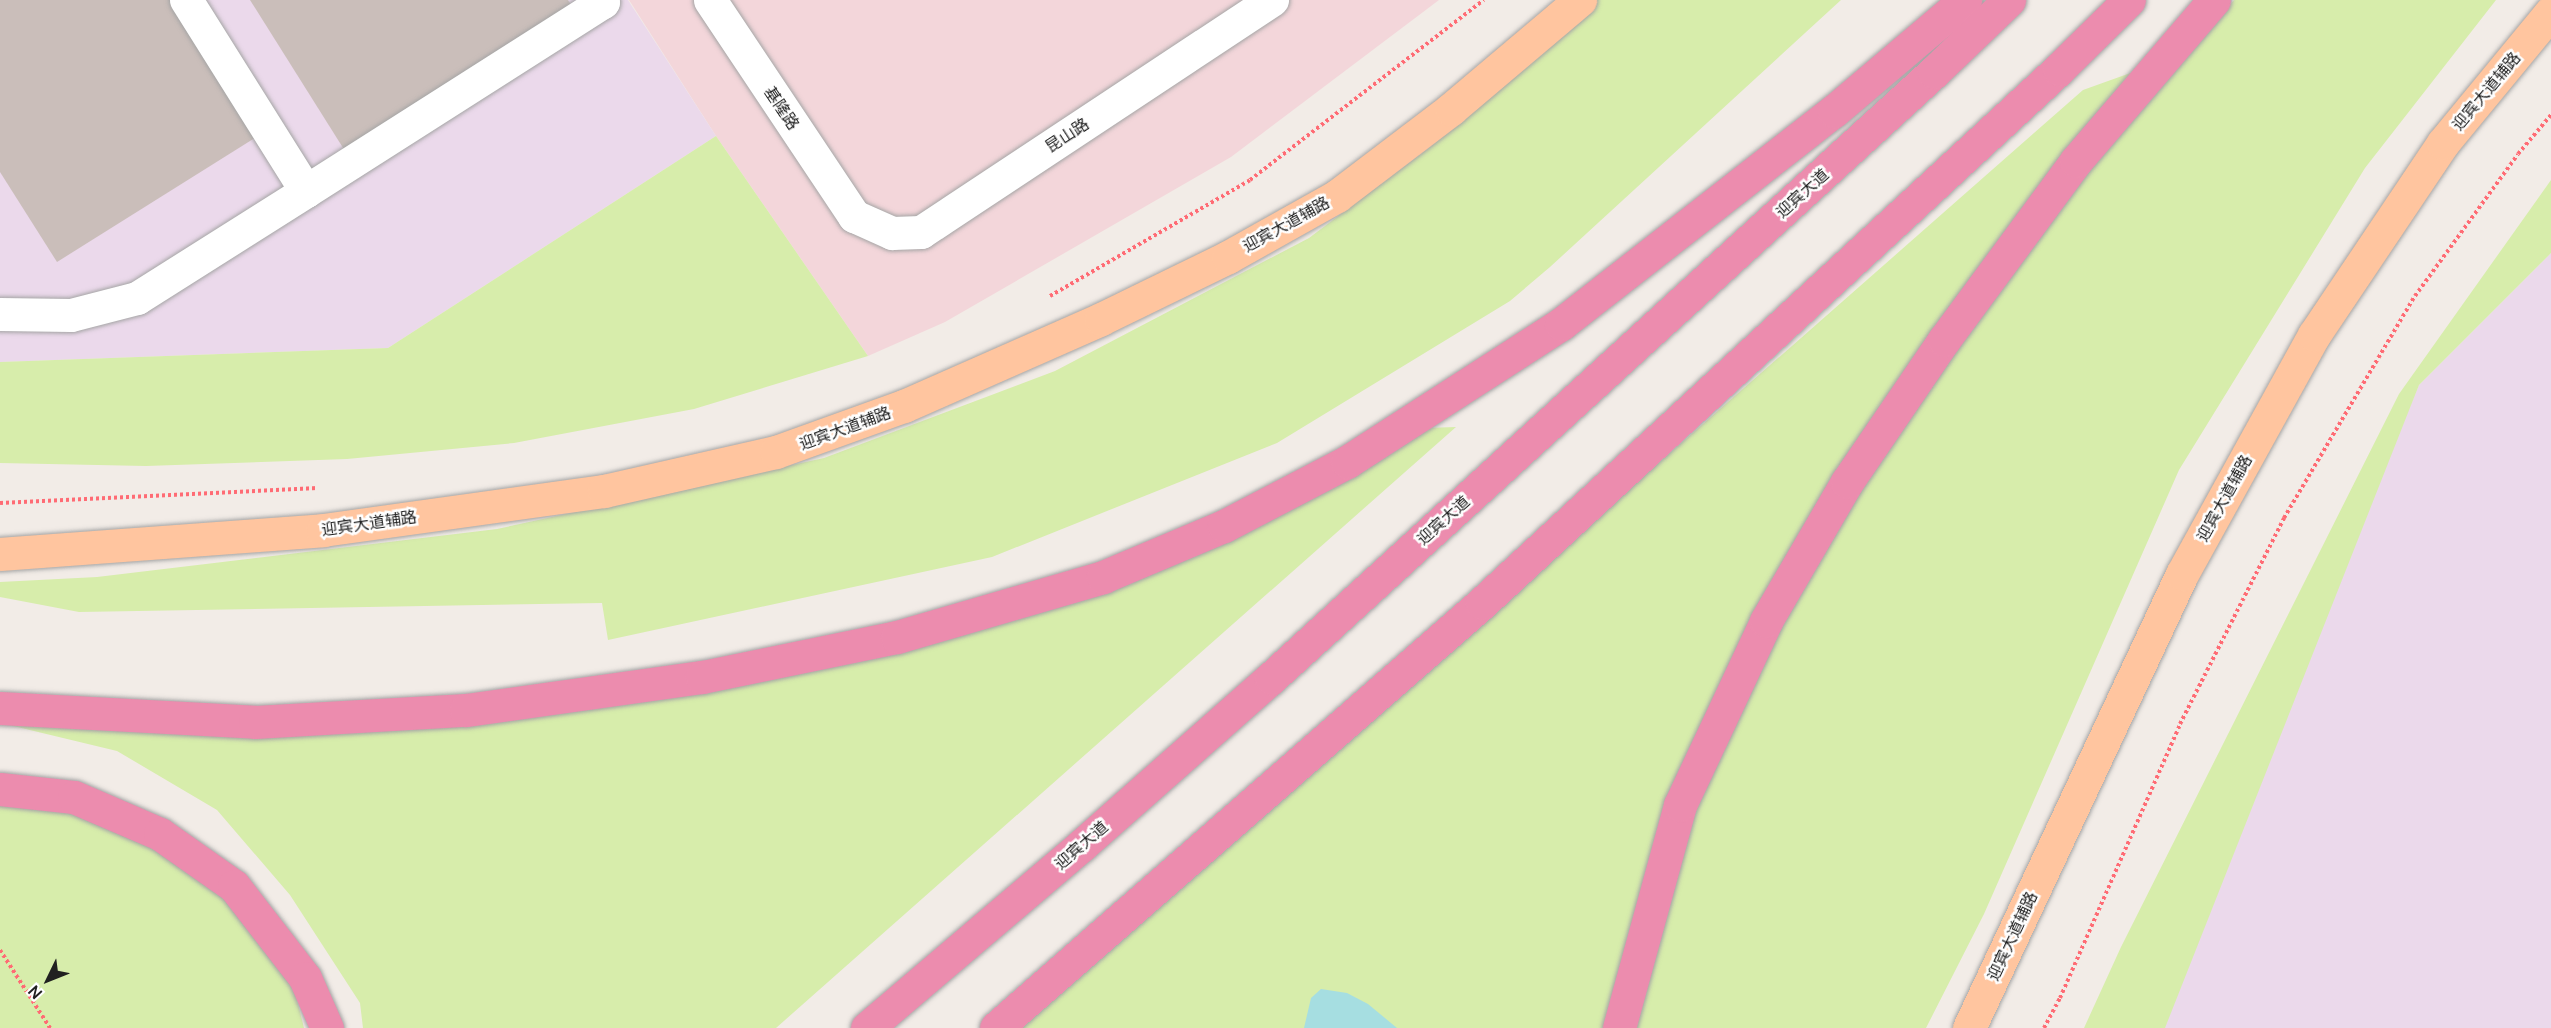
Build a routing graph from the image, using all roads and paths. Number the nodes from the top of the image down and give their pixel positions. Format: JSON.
{"nodes":[{"id":1,"x":186,"y":0,"type":"edge"},
{"id":2,"x":602,"y":0,"type":"edge"},
{"id":3,"x":710,"y":0,"type":"edge"},
{"id":4,"x":1272,"y":0,"type":"edge"},
{"id":5,"x":1484,"y":0,"type":"edge"},
{"id":6,"x":1580,"y":0,"type":"edge"},
{"id":7,"x":1965,"y":0,"type":"edge"},
{"id":8,"x":2009,"y":0,"type":"edge"},
{"id":9,"x":2129,"y":0,"type":"edge"},
{"id":10,"x":2214,"y":0,"type":"edge"},
{"id":11,"x":2551,"y":12,"type":"edge"},
{"id":12,"x":2551,"y":116,"type":"edge"},
{"id":13,"x":306,"y":190,"type":"junction"},
{"id":14,"x":854,"y":216,"type":"joint"},
{"id":15,"x":1048,"y":297,"type":"dead end"},
{"id":16,"x":0,"y":314,"type":"edge"},
{"id":17,"x":323,"y":488,"type":"dead end"},
{"id":18,"x":0,"y":503,"type":"edge"},
{"id":19,"x":0,"y":554,"type":"edge"},
{"id":20,"x":0,"y":708,"type":"edge"},
{"id":21,"x":0,"y":789,"type":"edge"},
{"id":22,"x":0,"y":950,"type":"edge"},
{"id":23,"x":50,"y":1028,"type":"edge"},
{"id":24,"x":327,"y":1028,"type":"edge"},
{"id":25,"x":867,"y":1028,"type":"edge"},
{"id":26,"x":996,"y":1028,"type":"edge"},
{"id":27,"x":1619,"y":1028,"type":"edge"},
{"id":28,"x":1969,"y":1028,"type":"edge"},
{"id":29,"x":2044,"y":1028,"type":"edge"}],
"edges":[{"from":1,"to":13,"type":"street"},
{"from":2,"to":13,"type":"street"},
{"from":3,"to":14,"type":"street","name":"基隆路"},
{"from":4,"to":14,"type":"street","name":"昆山路"},
{"from":5,"to":15,"type":"path"},
{"from":6,"to":19,"type":"main road","name":"迎宾大道辅路"},
{"from":7,"to":20,"type":"highway"},
{"from":8,"to":25,"type":"highway","name":"迎宾大道"},
{"from":9,"to":26,"type":"highway"},
{"from":10,"to":27,"type":"highway"},
{"from":11,"to":28,"type":"main road","name":"迎宾大道辅路"},
{"from":12,"to":29,"type":"path"},
{"from":13,"to":16,"type":"street"},
{"from":17,"to":18,"type":"path"},
{"from":21,"to":24,"type":"highway"},
{"from":22,"to":23,"type":"path"}]}
